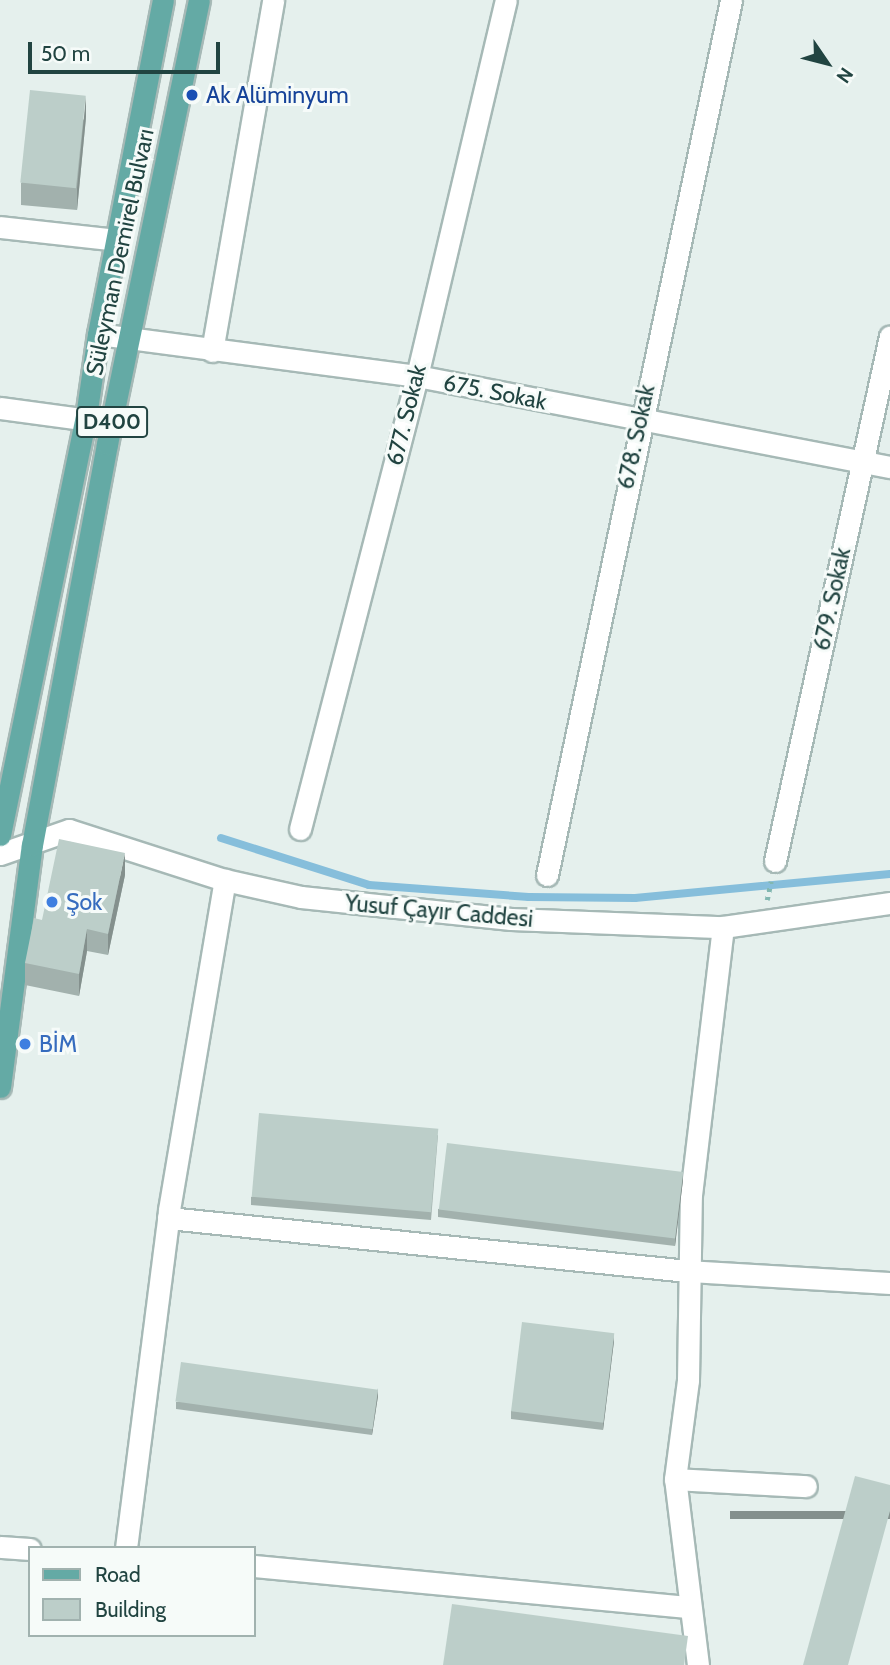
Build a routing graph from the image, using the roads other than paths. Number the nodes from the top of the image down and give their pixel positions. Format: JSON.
{"nodes":[{"id":1,"x":163,"y":0,"type":"edge"},
{"id":2,"x":199,"y":0,"type":"edge"},
{"id":3,"x":272,"y":0,"type":"edge"},
{"id":4,"x":506,"y":0,"type":"edge"},
{"id":5,"x":730,"y":0,"type":"edge"},
{"id":6,"x":0,"y":227,"type":"edge"},
{"id":7,"x":117,"y":240,"type":"junction"},
{"id":8,"x":98,"y":334,"type":"junction"},
{"id":9,"x":890,"y":336,"type":"edge"},
{"id":10,"x":129,"y":341,"type":"junction"},
{"id":11,"x":212,"y":351,"type":"junction"},
{"id":12,"x":417,"y":376,"type":"junction"},
{"id":13,"x":0,"y":408,"type":"edge"},
{"id":14,"x":86,"y":417,"type":"junction"},
{"id":15,"x":639,"y":421,"type":"junction"},
{"id":16,"x":111,"y":423,"type":"junction"},
{"id":17,"x":862,"y":462,"type":"junction"},
{"id":18,"x":890,"y":467,"type":"edge"},
{"id":19,"x":300,"y":829,"type":"dead end"},
{"id":20,"x":0,"y":835,"type":"edge"},
{"id":21,"x":32,"y":845,"type":"junction"},
{"id":22,"x":0,"y":853,"type":"edge"},
{"id":23,"x":773,"y":867,"type":"road end"},
{"id":24,"x":547,"y":875,"type":"dead end"},
{"id":25,"x":225,"y":880,"type":"junction"},
{"id":26,"x":890,"y":904,"type":"edge"},
{"id":27,"x":723,"y":926,"type":"junction"},
{"id":28,"x":6,"y":993,"type":"edge"},
{"id":29,"x":0,"y":1087,"type":"edge"},
{"id":30,"x":168,"y":1218,"type":"junction"},
{"id":31,"x":688,"y":1271,"type":"junction"},
{"id":32,"x":890,"y":1283,"type":"edge"},
{"id":33,"x":675,"y":1479,"type":"junction"},
{"id":34,"x":806,"y":1486,"type":"dead end"},
{"id":35,"x":126,"y":1546,"type":"edge"},
{"id":36,"x":0,"y":1547,"type":"edge"},
{"id":37,"x":28,"y":1549,"type":"edge"},
{"id":38,"x":256,"y":1566,"type":"edge"},
{"id":39,"x":690,"y":1607,"type":"junction"},
{"id":40,"x":698,"y":1665,"type":"edge"}],
"edges":[{"from":1,"to":7,"type":"main road","name":"Süleyman Demirel Bulvarı","number":"D400"},
{"from":2,"to":10,"type":"main road","name":"Süleyman Demirel Bulvarı","number":"D400"},
{"from":3,"to":11,"type":"street"},
{"from":4,"to":12,"type":"street","name":"677. Sokak"},
{"from":5,"to":15,"type":"street","name":"678. Sokak"},
{"from":6,"to":7,"type":"street"},
{"from":7,"to":8,"type":"main road","name":"Süleyman Demirel Bulvarı","number":"D400"},
{"from":8,"to":10,"type":"street","name":"675. Sokak"},
{"from":8,"to":14,"type":"main road","name":"Süleyman Demirel Bulvarı","number":"D400"},
{"from":9,"to":17,"type":"street","name":"679. Sokak"},
{"from":10,"to":11,"type":"street","name":"675. Sokak"},
{"from":10,"to":16,"type":"main road","name":"Süleyman Demirel Bulvarı","number":"D400"},
{"from":11,"to":12,"type":"street","name":"675. Sokak"},
{"from":12,"to":15,"type":"street","name":"675. Sokak"},
{"from":12,"to":19,"type":"street","name":"677. Sokak"},
{"from":13,"to":14,"type":"street"},
{"from":14,"to":16,"type":"street"},
{"from":14,"to":20,"type":"main road","name":"Süleyman Demirel Bulvarı","number":"D400"},
{"from":15,"to":17,"type":"street","name":"675. Sokak"},
{"from":15,"to":24,"type":"street","name":"678. Sokak"},
{"from":16,"to":21,"type":"main road","name":"Süleyman Demirel Bulvarı","number":"D400"},
{"from":17,"to":18,"type":"street","name":"675. Sokak"},
{"from":17,"to":23,"type":"street","name":"679. Sokak"},
{"from":21,"to":22,"type":"street","name":"Yusuf Çayır Caddesi"},
{"from":21,"to":25,"type":"street","name":"Yusuf Çayır Caddesi"},
{"from":21,"to":28,"type":"main road","number":"D400"},
{"from":25,"to":27,"type":"street","name":"Yusuf Çayır Caddesi"},
{"from":25,"to":30,"type":"street"},
{"from":26,"to":27,"type":"street","name":"Yusuf Çayır Caddesi"},
{"from":27,"to":31,"type":"street"},
{"from":28,"to":29,"type":"main road","number":"D400"},
{"from":30,"to":31,"type":"street"},
{"from":30,"to":35,"type":"street"},
{"from":31,"to":32,"type":"street"},
{"from":31,"to":33,"type":"street"},
{"from":33,"to":34,"type":"street"},
{"from":33,"to":39,"type":"street"},
{"from":36,"to":37,"type":"street"},
{"from":38,"to":39,"type":"street"},
{"from":39,"to":40,"type":"street"}]}
